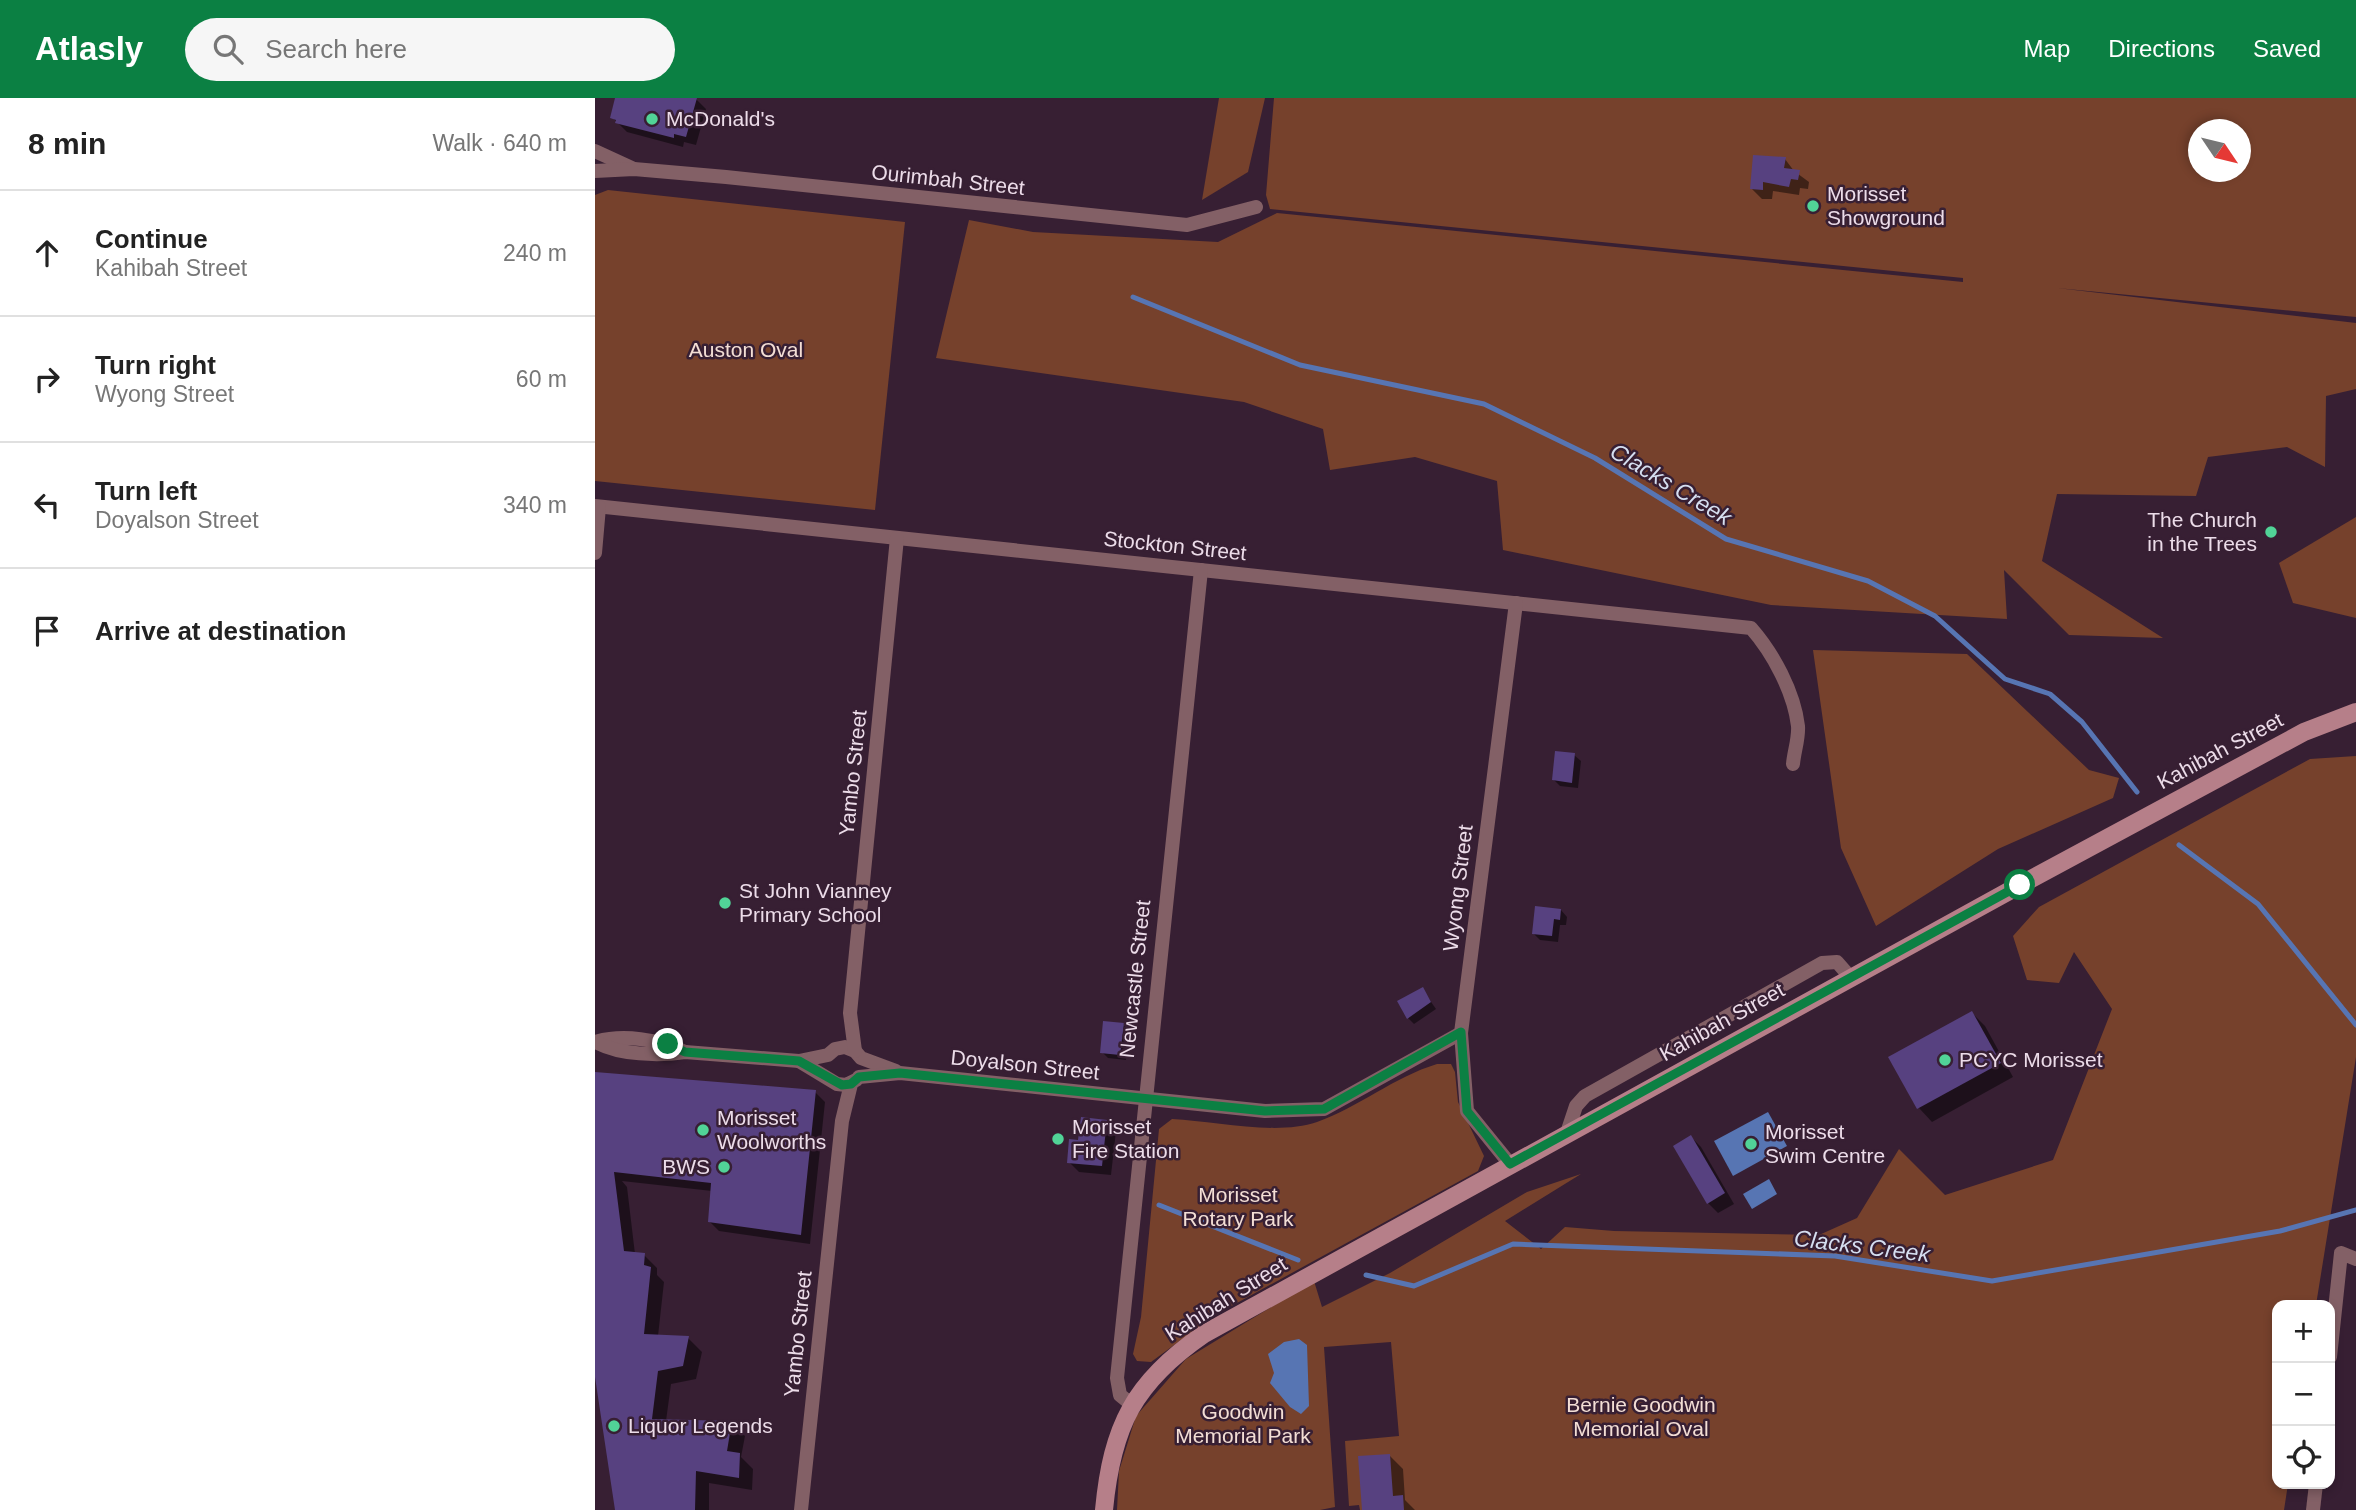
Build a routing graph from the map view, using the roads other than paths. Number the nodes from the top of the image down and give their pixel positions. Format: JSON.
{"nodes":[{"id":1,"x":595,"y":151,"type":"edge"},
{"id":2,"x":633,"y":169,"type":"junction"},
{"id":3,"x":595,"y":172,"type":"edge"},
{"id":4,"x":1256,"y":207,"type":"dead end"},
{"id":5,"x":597,"y":507,"type":"edge"},
{"id":6,"x":897,"y":538,"type":"junction"},
{"id":7,"x":595,"y":553,"type":"edge"},
{"id":8,"x":1201,"y":570,"type":"junction"},
{"id":9,"x":1516,"y":603,"type":"junction"},
{"id":10,"x":2356,"y":712,"type":"edge"},
{"id":11,"x":1793,"y":764,"type":"dead end"},
{"id":12,"x":1850,"y":978,"type":"junction"},
{"id":13,"x":850,"y":1013,"type":"junction"},
{"id":14,"x":1461,"y":1032,"type":"junction"},
{"id":15,"x":595,"y":1042,"type":"edge"},
{"id":16,"x":831,"y":1052,"type":"junction"},
{"id":17,"x":858,"y":1055,"type":"junction"},
{"id":18,"x":799,"y":1061,"type":"junction"},
{"id":19,"x":900,"y":1073,"type":"junction"},
{"id":20,"x":829,"y":1078,"type":"junction"},
{"id":21,"x":855,"y":1081,"type":"junction"},
{"id":22,"x":1146,"y":1098,"type":"junction"},
{"id":23,"x":842,"y":1121,"type":"junction"},
{"id":24,"x":1567,"y":1133,"type":"junction"},
{"id":25,"x":1510,"y":1164,"type":"junction"},
{"id":26,"x":2356,"y":1259,"type":"edge"},
{"id":27,"x":2335,"y":1310,"type":"edge"},
{"id":28,"x":1131,"y":1404,"type":"junction"},
{"id":29,"x":2315,"y":1489,"type":"edge"},
{"id":30,"x":801,"y":1510,"type":"edge"},
{"id":31,"x":1104,"y":1510,"type":"edge"},
{"id":32,"x":2313,"y":1510,"type":"edge"}],
"edges":[{"from":1,"to":2,"type":"street","name":"Ourimbah Street"},
{"from":2,"to":3,"type":"street","name":"Ourimbah Street"},
{"from":2,"to":4,"type":"street","name":"Ourimbah Street"},
{"from":5,"to":6,"type":"street","name":"Stockton Street"},
{"from":5,"to":7,"type":"street"},
{"from":6,"to":8,"type":"street","name":"Stockton Street"},
{"from":6,"to":13,"type":"street","name":"Yambo Street"},
{"from":8,"to":9,"type":"street","name":"Stockton Street"},
{"from":8,"to":22,"type":"street","name":"Newcastle Street"},
{"from":9,"to":11,"type":"street","name":"Stockton Street"},
{"from":9,"to":14,"type":"street","name":"Wyong Street"},
{"from":10,"to":12,"type":"street","name":"Kahibah Street"},
{"from":12,"to":24,"type":"street","name":"Kahibah Street"},
{"from":12,"to":24,"type":"street"},
{"from":13,"to":16,"type":"street","name":"Yambo Street"},
{"from":13,"to":17,"type":"street","name":"Yambo Street"},
{"from":14,"to":22,"type":"street","name":"Doyalson Street"},
{"from":14,"to":25,"type":"street","name":"Wyong Street"},
{"from":15,"to":18,"type":"street","name":"Doyalson Street"},
{"from":16,"to":17,"type":"street","name":"Doyalson Street"},
{"from":16,"to":18,"type":"street","name":"Doyalson Street"},
{"from":16,"to":20,"type":"street"},
{"from":17,"to":19,"type":"street","name":"Doyalson Street"},
{"from":17,"to":21,"type":"street"},
{"from":18,"to":20,"type":"street","name":"Doyalson Street"},
{"from":19,"to":21,"type":"street","name":"Doyalson Street"},
{"from":19,"to":22,"type":"street","name":"Doyalson Street"},
{"from":20,"to":21,"type":"street","name":"Doyalson Street"},
{"from":20,"to":23,"type":"street","name":"Yambo Street"},
{"from":21,"to":23,"type":"street","name":"Yambo Street"},
{"from":22,"to":28,"type":"street","name":"Newcastle Street"},
{"from":23,"to":30,"type":"street","name":"Yambo Street"},
{"from":24,"to":25,"type":"street","name":"Kahibah Street"},
{"from":25,"to":28,"type":"street","name":"Kahibah Street"},
{"from":26,"to":27,"type":"street"},
{"from":28,"to":31,"type":"street"},
{"from":29,"to":32,"type":"street"}]}
